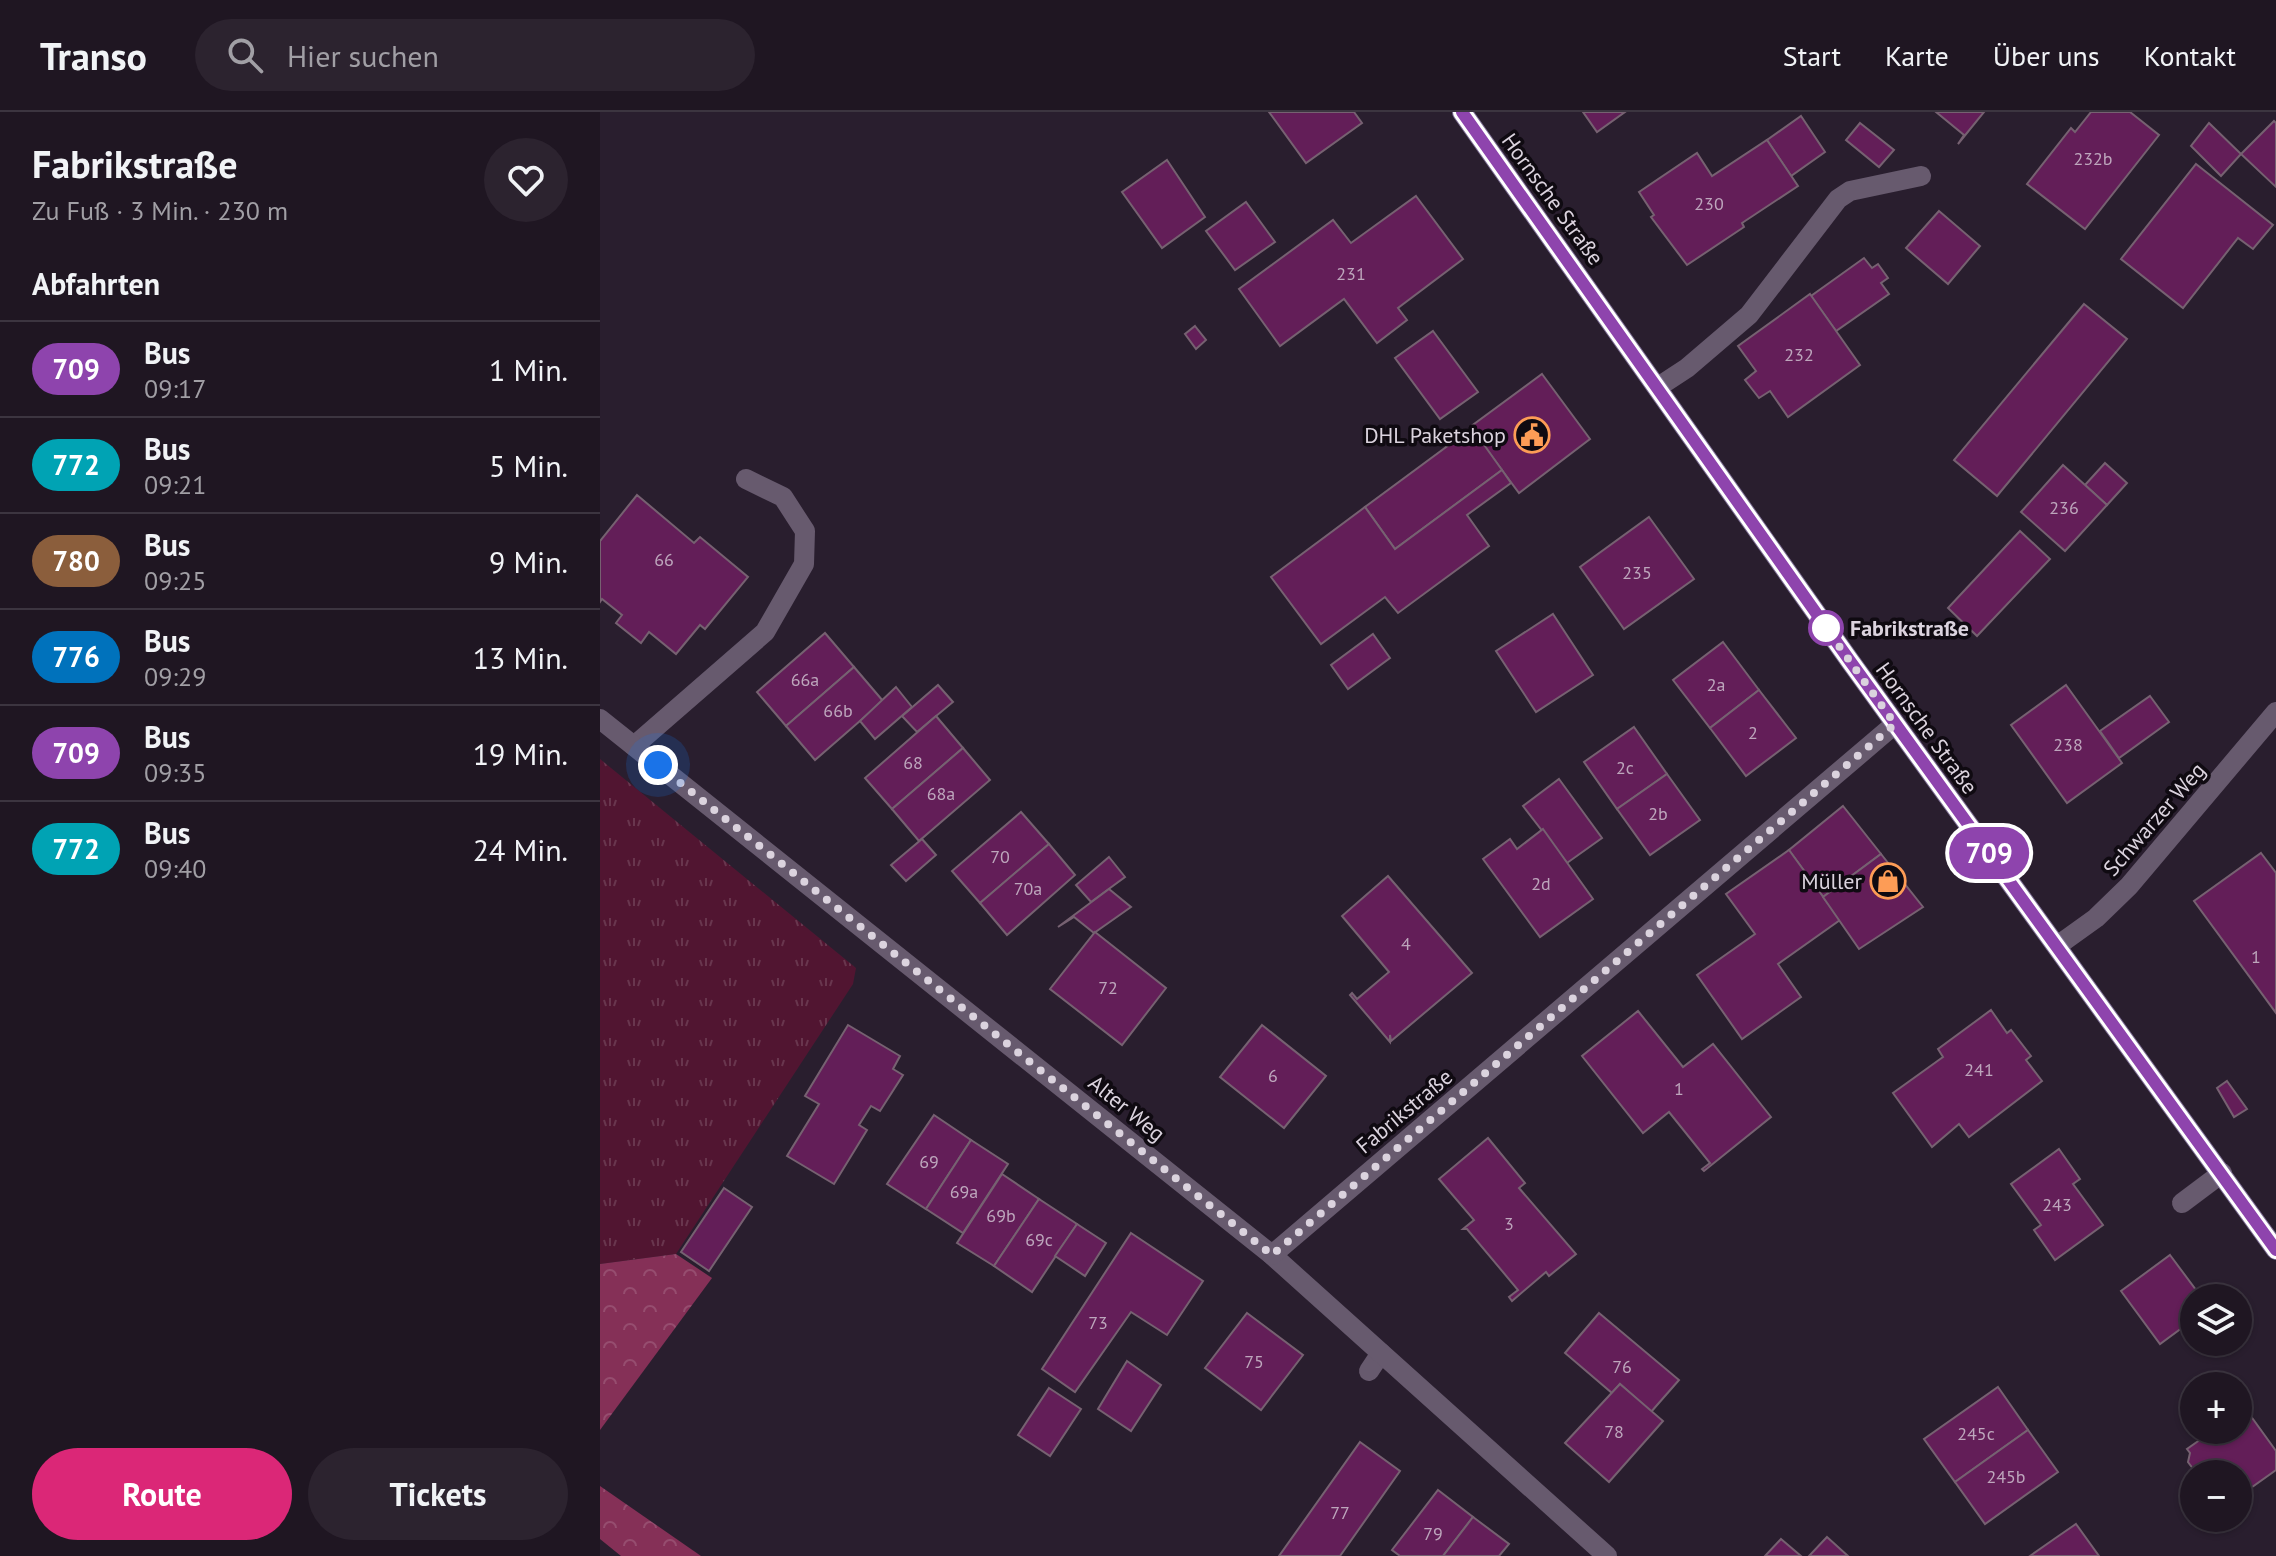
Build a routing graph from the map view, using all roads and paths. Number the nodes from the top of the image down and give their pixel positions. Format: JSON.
{"nodes":[{"id":1,"x":1462,"y":112,"type":"edge"},
{"id":2,"x":1921,"y":176,"type":"dead end"},
{"id":3,"x":1658,"y":387,"type":"junction"},
{"id":4,"x":746,"y":479,"type":"dead end"},
{"id":5,"x":2276,"y":712,"type":"edge"},
{"id":6,"x":600,"y":719,"type":"edge"},
{"id":7,"x":1895,"y":724,"type":"junction"},
{"id":8,"x":634,"y":746,"type":"junction"},
{"id":9,"x":2057,"y":946,"type":"junction"},
{"id":10,"x":2222,"y":1173,"type":"junction"},
{"id":11,"x":2182,"y":1203,"type":"dead end"},
{"id":12,"x":2276,"y":1250,"type":"edge"},
{"id":13,"x":1272,"y":1255,"type":"junction"},
{"id":14,"x":1381,"y":1353,"type":"junction"},
{"id":15,"x":1369,"y":1371,"type":"dead end"},
{"id":16,"x":1607,"y":1556,"type":"edge"}],
"edges":[{"from":1,"to":3,"type":"main road","name":"Hornsche Straße"},
{"from":2,"to":3,"type":"street"},
{"from":3,"to":7,"type":"main road","name":"Hornsche Straße"},
{"from":4,"to":8,"type":"street"},
{"from":5,"to":9,"type":"street","name":"Schwarzer Weg"},
{"from":6,"to":8,"type":"street","name":"Alter Weg"},
{"from":7,"to":9,"type":"main road","name":"Hornsche Straße"},
{"from":7,"to":13,"type":"street","name":"Fabrikstraße"},
{"from":8,"to":13,"type":"street","name":"Alter Weg"},
{"from":9,"to":10,"type":"main road","name":"Hornsche Straße"},
{"from":10,"to":11,"type":"street"},
{"from":10,"to":12,"type":"main road","name":"Hornsche Straße"},
{"from":13,"to":14,"type":"street","name":"Alter Weg"},
{"from":14,"to":15,"type":"street"},
{"from":14,"to":16,"type":"street","name":"Alter Weg"}]}
